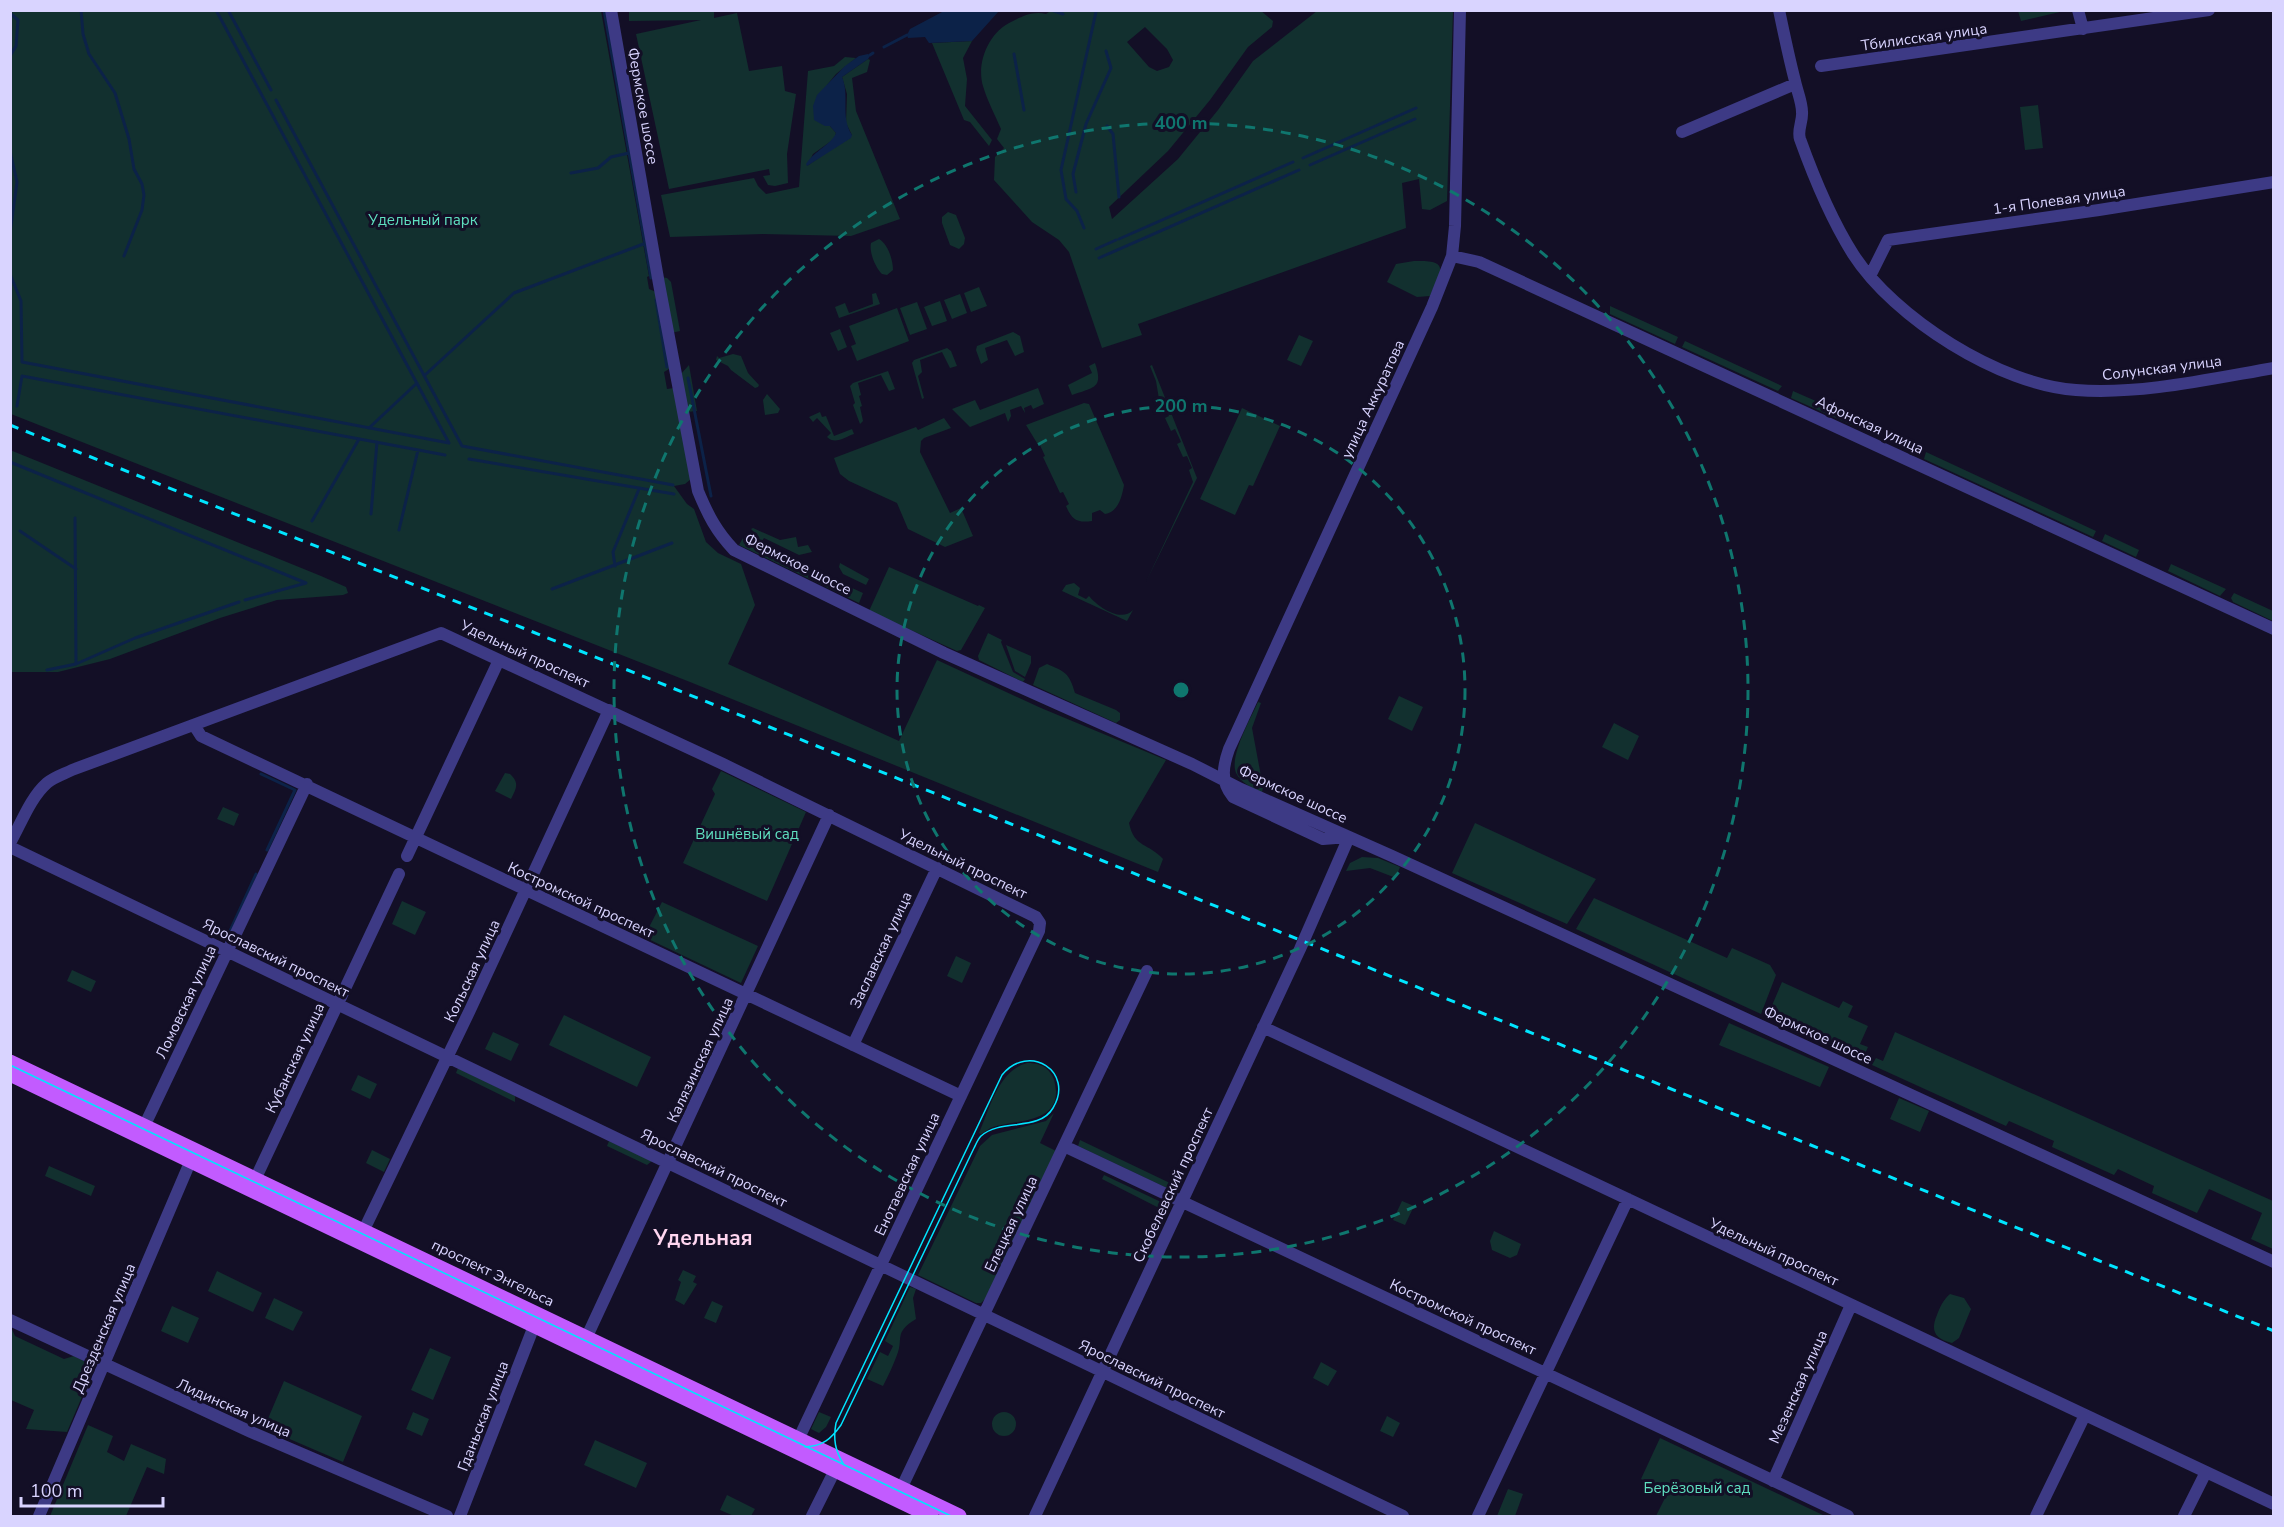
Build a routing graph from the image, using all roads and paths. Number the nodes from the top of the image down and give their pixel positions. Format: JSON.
{"nodes":[{"id":1,"x":611,"y":10,"type":"edge"},
{"id":2,"x":1460,"y":10,"type":"edge"},
{"id":3,"x":1779,"y":10,"type":"edge"},
{"id":4,"x":2078,"y":10,"type":"edge"},
{"id":5,"x":2209,"y":10,"type":"edge"},
{"id":6,"x":2083,"y":29,"type":"junction"},
{"id":7,"x":1821,"y":66,"type":"dead end"},
{"id":8,"x":1795,"y":84,"type":"junction"},
{"id":9,"x":1682,"y":132,"type":"dead end"},
{"id":10,"x":2274,"y":182,"type":"edge"},
{"id":11,"x":1452,"y":256,"type":"junction"},
{"id":12,"x":1870,"y":276,"type":"junction"},
{"id":13,"x":2274,"y":368,"type":"edge"},
{"id":14,"x":2274,"y":629,"type":"edge"},
{"id":15,"x":499,"y":660,"type":"junction"},
{"id":16,"x":609,"y":710,"type":"junction"},
{"id":17,"x":194,"y":725,"type":"junction"},
{"id":18,"x":1224,"y":779,"type":"junction"},
{"id":19,"x":307,"y":784,"type":"junction"},
{"id":20,"x":829,"y":815,"type":"junction"},
{"id":21,"x":416,"y":836,"type":"junction"},
{"id":22,"x":1349,"y":837,"type":"junction"},
{"id":23,"x":1323,"y":839,"type":"junction"},
{"id":24,"x":10,"y":845,"type":"edge"},
{"id":25,"x":407,"y":856,"type":"dead end"},
{"id":26,"x":1336,"y":865,"type":"junction"},
{"id":27,"x":937,"y":868,"type":"junction"},
{"id":28,"x":399,"y":874,"type":"dead end"},
{"id":29,"x":526,"y":890,"type":"junction"},
{"id":30,"x":1039,"y":920,"type":"joint"},
{"id":31,"x":226,"y":951,"type":"junction"},
{"id":32,"x":1147,"y":971,"type":"dead end"},
{"id":33,"x":747,"y":995,"type":"junction"},
{"id":34,"x":337,"y":1004,"type":"junction"},
{"id":35,"x":1263,"y":1027,"type":"junction"},
{"id":36,"x":853,"y":1045,"type":"junction"},
{"id":37,"x":447,"y":1057,"type":"junction"},
{"id":38,"x":10,"y":1062,"type":"edge"},
{"id":39,"x":10,"y":1074,"type":"edge"},
{"id":40,"x":961,"y":1096,"type":"junction"},
{"id":41,"x":142,"y":1131,"type":"junction"},
{"id":42,"x":1064,"y":1146,"type":"junction"},
{"id":43,"x":193,"y":1156,"type":"junction"},
{"id":44,"x":669,"y":1163,"type":"junction"},
{"id":45,"x":252,"y":1184,"type":"junction"},
{"id":46,"x":1628,"y":1199,"type":"junction"},
{"id":47,"x":1181,"y":1201,"type":"junction"},
{"id":48,"x":361,"y":1236,"type":"junction"},
{"id":49,"x":2274,"y":1262,"type":"edge"},
{"id":50,"x":880,"y":1265,"type":"junction"},
{"id":51,"x":1851,"y":1305,"type":"junction"},
{"id":52,"x":984,"y":1315,"type":"junction"},
{"id":53,"x":10,"y":1320,"type":"edge"},
{"id":54,"x":534,"y":1326,"type":"junction"},
{"id":55,"x":584,"y":1343,"type":"junction"},
{"id":56,"x":105,"y":1365,"type":"junction"},
{"id":57,"x":1102,"y":1372,"type":"junction"},
{"id":58,"x":1546,"y":1373,"type":"junction"},
{"id":59,"x":2085,"y":1415,"type":"junction"},
{"id":60,"x":798,"y":1440,"type":"junction"},
{"id":61,"x":835,"y":1470,"type":"junction"},
{"id":62,"x":2206,"y":1472,"type":"junction"},
{"id":63,"x":1773,"y":1481,"type":"junction"},
{"id":64,"x":901,"y":1489,"type":"junction"},
{"id":65,"x":2274,"y":1504,"type":"edge"},
{"id":66,"x":39,"y":1516,"type":"edge"},
{"id":67,"x":447,"y":1516,"type":"edge"},
{"id":68,"x":460,"y":1516,"type":"edge"},
{"id":69,"x":812,"y":1516,"type":"edge"},
{"id":70,"x":931,"y":1516,"type":"edge"},
{"id":71,"x":959,"y":1516,"type":"edge"},
{"id":72,"x":1035,"y":1516,"type":"edge"},
{"id":73,"x":1403,"y":1516,"type":"edge"},
{"id":74,"x":1478,"y":1516,"type":"edge"},
{"id":75,"x":1848,"y":1516,"type":"edge"},
{"id":76,"x":2036,"y":1516,"type":"edge"},
{"id":77,"x":2184,"y":1516,"type":"edge"}],
"edges":[{"from":1,"to":18,"type":"street","name":"Фермское шоссе"},
{"from":2,"to":11,"type":"street","name":"улица Аккуратова"},
{"from":3,"to":8,"type":"street","name":"Солунская улица"},
{"from":4,"to":6,"type":"street"},
{"from":5,"to":6,"type":"street","name":"Тбилисская улица"},
{"from":6,"to":7,"type":"street","name":"Тбилисская улица"},
{"from":8,"to":9,"type":"street"},
{"from":8,"to":12,"type":"street","name":"Солунская улица"},
{"from":10,"to":12,"type":"street","name":"1-я Полевая улица"},
{"from":11,"to":14,"type":"street","name":"Афонская улица"},
{"from":11,"to":18,"type":"street","name":"улица Аккуратова"},
{"from":12,"to":13,"type":"street","name":"Солунская улица"},
{"from":15,"to":16,"type":"street","name":"Удельный проспект"},
{"from":15,"to":17,"type":"street","name":"Удельный проспект"},
{"from":15,"to":21,"type":"street"},
{"from":16,"to":20,"type":"street","name":"Удельный проспект"},
{"from":16,"to":29,"type":"street","name":"Кольская улица"},
{"from":17,"to":19,"type":"street","name":"Костромской проспект"},
{"from":17,"to":24,"type":"street","name":"Удельный проспект"},
{"from":18,"to":22,"type":"street","name":"Фермское шоссе"},
{"from":18,"to":23,"type":"street","name":"Фермское шоссе"},
{"from":19,"to":21,"type":"street","name":"Костромской проспект"},
{"from":19,"to":31,"type":"street","name":"Ломовская улица"},
{"from":20,"to":27,"type":"street","name":"Удельный проспект"},
{"from":20,"to":33,"type":"street","name":"Калязинская улица"},
{"from":21,"to":25,"type":"street"},
{"from":21,"to":29,"type":"street","name":"Костромской проспект"},
{"from":22,"to":23,"type":"street","name":"Фермское шоссе"},
{"from":22,"to":26,"type":"street","name":"Скобелевский проспект"},
{"from":22,"to":49,"type":"street","name":"Фермское шоссе"},
{"from":23,"to":26,"type":"street"},
{"from":24,"to":31,"type":"street","name":"Ярославский проспект"},
{"from":26,"to":35,"type":"street","name":"Скобелевский проспект"},
{"from":27,"to":30,"type":"street","name":"Удельный проспект"},
{"from":27,"to":36,"type":"street","name":"Заславская улица"},
{"from":28,"to":34,"type":"street","name":"Кубанская улица"},
{"from":29,"to":33,"type":"street","name":"Костромской проспект"},
{"from":29,"to":37,"type":"street","name":"Кольская улица"},
{"from":30,"to":40,"type":"street","name":"Енотаевская улица"},
{"from":31,"to":34,"type":"street","name":"Ярославский проспект"},
{"from":31,"to":41,"type":"street","name":"Ломовская улица"},
{"from":32,"to":42,"type":"street","name":"Елецкая улица"},
{"from":33,"to":36,"type":"street","name":"Костромской проспект"},
{"from":33,"to":44,"type":"street","name":"Калязинская улица"},
{"from":34,"to":37,"type":"street","name":"Ярославский проспект"},
{"from":34,"to":45,"type":"street","name":"Кубанская улица"},
{"from":35,"to":46,"type":"street","name":"Удельный проспект"},
{"from":35,"to":47,"type":"street","name":"Скобелевский проспект"},
{"from":36,"to":40,"type":"street","name":"Костромской проспект"},
{"from":37,"to":44,"type":"street","name":"Ярославский проспект"},
{"from":37,"to":48,"type":"street","name":"Кольская улица"},
{"from":38,"to":41,"type":"main road","name":"проспект Энгельса"},
{"from":39,"to":41,"type":"main road","name":"проспект Энгельса"},
{"from":40,"to":50,"type":"street","name":"Енотаевская улица"},
{"from":41,"to":43,"type":"main road","name":"проспект Энгельса"},
{"from":42,"to":47,"type":"street","name":"Костромской проспект"},
{"from":42,"to":52,"type":"street","name":"Елецкая улица"},
{"from":43,"to":45,"type":"main road","name":"проспект Энгельса"},
{"from":43,"to":56,"type":"street","name":"Дрезденская улица"},
{"from":44,"to":50,"type":"street","name":"Ярославский проспект"},
{"from":44,"to":55,"type":"street","name":"Калязинская улица"},
{"from":45,"to":48,"type":"main road","name":"проспект Энгельса"},
{"from":46,"to":51,"type":"street","name":"Удельный проспект"},
{"from":46,"to":58,"type":"street"},
{"from":47,"to":57,"type":"street","name":"Скобелевский проспект"},
{"from":47,"to":58,"type":"street","name":"Костромской проспект"},
{"from":48,"to":54,"type":"main road","name":"проспект Энгельса"},
{"from":48,"to":55,"type":"main road","name":"проспект Энгельса"},
{"from":50,"to":52,"type":"street","name":"Ярославский проспект"},
{"from":50,"to":60,"type":"street","name":"Енотаевская улица"},
{"from":51,"to":59,"type":"street","name":"Удельный проспект"},
{"from":51,"to":63,"type":"street","name":"Мезенская улица"},
{"from":52,"to":57,"type":"street","name":"Ярославский проспект"},
{"from":52,"to":64,"type":"street","name":"Елецкая улица"},
{"from":53,"to":56,"type":"street","name":"Лидинская улица"},
{"from":54,"to":55,"type":"main road","name":"проспект Энгельса"},
{"from":54,"to":68,"type":"street","name":"Гданьская улица"},
{"from":55,"to":60,"type":"main road","name":"проспект Энгельса"},
{"from":55,"to":61,"type":"main road","name":"проспект Энгельса"},
{"from":56,"to":66,"type":"street","name":"Дрезденская улица"},
{"from":56,"to":67,"type":"street","name":"Лидинская улица"},
{"from":57,"to":72,"type":"street","name":"Скобелевский проспект"},
{"from":57,"to":73,"type":"street","name":"Ярославский проспект"},
{"from":58,"to":63,"type":"street","name":"Костромской проспект"},
{"from":58,"to":74,"type":"street"},
{"from":59,"to":62,"type":"street","name":"Удельный проспект"},
{"from":59,"to":76,"type":"street"},
{"from":60,"to":64,"type":"main road","name":"проспект Энгельса"},
{"from":61,"to":69,"type":"street"},
{"from":61,"to":70,"type":"main road","name":"проспект Энгельса"},
{"from":62,"to":65,"type":"street","name":"Удельный проспект"},
{"from":62,"to":77,"type":"street"},
{"from":63,"to":75,"type":"street","name":"Костромской проспект"},
{"from":64,"to":71,"type":"main road","name":"проспект Энгельса"}]}
